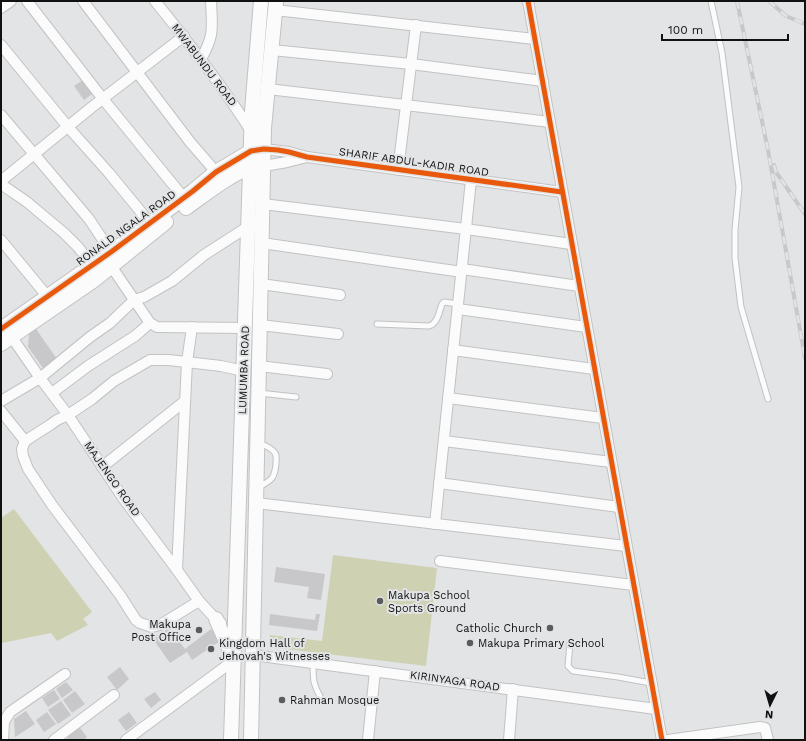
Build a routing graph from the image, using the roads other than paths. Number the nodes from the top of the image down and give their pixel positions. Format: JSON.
{"nodes":[{"id":1,"x":11,"y":1,"type":"edge"},
{"id":2,"x":27,"y":1,"type":"edge"},
{"id":3,"x":83,"y":1,"type":"edge"},
{"id":4,"x":155,"y":1,"type":"edge"},
{"id":5,"x":211,"y":1,"type":"edge"},
{"id":6,"x":261,"y":1,"type":"edge"},
{"id":7,"x":528,"y":1,"type":"edge"},
{"id":8,"x":711,"y":1,"type":"edge"},
{"id":9,"x":275,"y":5,"type":"edge"},
{"id":10,"x":1,"y":8,"type":"edge"},
{"id":11,"x":416,"y":25,"type":"junction"},
{"id":12,"x":184,"y":36,"type":"junction"},
{"id":13,"x":534,"y":39,"type":"junction"},
{"id":14,"x":1,"y":45,"type":"edge"},
{"id":15,"x":272,"y":50,"type":"junction"},
{"id":16,"x":201,"y":59,"type":"junction"},
{"id":17,"x":411,"y":64,"type":"junction"},
{"id":18,"x":137,"y":72,"type":"junction"},
{"id":19,"x":543,"y":81,"type":"junction"},
{"id":20,"x":268,"y":89,"type":"junction"},
{"id":21,"x":103,"y":99,"type":"junction"},
{"id":22,"x":406,"y":105,"type":"junction"},
{"id":23,"x":1,"y":115,"type":"edge"},
{"id":24,"x":550,"y":122,"type":"junction"},
{"id":25,"x":68,"y":127,"type":"junction"},
{"id":26,"x":252,"y":131,"type":"junction"},
{"id":27,"x":257,"y":150,"type":"junction"},
{"id":28,"x":34,"y":155,"type":"junction"},
{"id":29,"x":307,"y":157,"type":"junction"},
{"id":30,"x":257,"y":166,"type":"junction"},
{"id":31,"x":398,"y":170,"type":"junction"},
{"id":32,"x":216,"y":172,"type":"junction"},
{"id":33,"x":472,"y":180,"type":"junction"},
{"id":34,"x":1,"y":183,"type":"edge"},
{"id":35,"x":562,"y":192,"type":"junction"},
{"id":36,"x":184,"y":198,"type":"junction"},
{"id":37,"x":263,"y":204,"type":"junction"},
{"id":38,"x":150,"y":223,"type":"junction"},
{"id":39,"x":249,"y":226,"type":"junction"},
{"id":40,"x":466,"y":229,"type":"junction"},
{"id":41,"x":1,"y":240,"type":"edge"},
{"id":42,"x":262,"y":243,"type":"junction"},
{"id":43,"x":571,"y":244,"type":"junction"},
{"id":44,"x":111,"y":259,"type":"junction"},
{"id":45,"x":92,"y":265,"type":"junction"},
{"id":46,"x":462,"y":270,"type":"junction"},
{"id":47,"x":261,"y":284,"type":"junction"},
{"id":48,"x":579,"y":286,"type":"junction"},
{"id":49,"x":340,"y":295,"type":"dead end"},
{"id":50,"x":47,"y":296,"type":"junction"},
{"id":51,"x":134,"y":300,"type":"junction"},
{"id":52,"x":458,"y":306,"type":"junction"},
{"id":53,"x":150,"y":323,"type":"junction"},
{"id":54,"x":376,"y":324,"type":"dead end"},
{"id":55,"x":260,"y":325,"type":"junction"},
{"id":56,"x":192,"y":327,"type":"junction"},
{"id":57,"x":245,"y":328,"type":"junction"},
{"id":58,"x":586,"y":328,"type":"junction"},
{"id":59,"x":4,"y":332,"type":"edge"},
{"id":60,"x":338,"y":334,"type":"dead end"},
{"id":61,"x":453,"y":350,"type":"junction"},
{"id":62,"x":186,"y":362,"type":"junction"},
{"id":63,"x":259,"y":366,"type":"junction"},
{"id":64,"x":594,"y":369,"type":"junction"},
{"id":65,"x":244,"y":371,"type":"junction"},
{"id":66,"x":327,"y":374,"type":"dead end"},
{"id":67,"x":40,"y":378,"type":"junction"},
{"id":68,"x":52,"y":393,"type":"junction"},
{"id":69,"x":258,"y":393,"type":"junction"},
{"id":70,"x":296,"y":397,"type":"dead end"},
{"id":71,"x":448,"y":398,"type":"junction"},
{"id":72,"x":768,"y":399,"type":"dead end"},
{"id":73,"x":1,"y":401,"type":"edge"},
{"id":74,"x":185,"y":401,"type":"junction"},
{"id":75,"x":1,"y":411,"type":"edge"},
{"id":76,"x":68,"y":415,"type":"junction"},
{"id":77,"x":603,"y":418,"type":"junction"},
{"id":78,"x":25,"y":441,"type":"junction"},
{"id":79,"x":444,"y":441,"type":"junction"},
{"id":80,"x":258,"y":443,"type":"junction"},
{"id":81,"x":611,"y":462,"type":"junction"},
{"id":82,"x":102,"y":467,"type":"junction"},
{"id":83,"x":439,"y":483,"type":"junction"},
{"id":84,"x":257,"y":488,"type":"junction"},
{"id":85,"x":256,"y":503,"type":"junction"},
{"id":86,"x":619,"y":506,"type":"junction"},
{"id":87,"x":435,"y":524,"type":"junction"},
{"id":88,"x":626,"y":546,"type":"junction"},
{"id":89,"x":440,"y":561,"type":"dead end"},
{"id":90,"x":177,"y":570,"type":"junction"},
{"id":91,"x":633,"y":585,"type":"junction"},
{"id":92,"x":199,"y":601,"type":"junction"},
{"id":93,"x":236,"y":610,"type":"junction"},
{"id":94,"x":216,"y":619,"type":"junction"},
{"id":95,"x":235,"y":630,"type":"junction"},
{"id":96,"x":254,"y":632,"type":"junction"},
{"id":97,"x":570,"y":643,"type":"dead end"},
{"id":98,"x":253,"y":654,"type":"junction"},
{"id":99,"x":233,"y":660,"type":"junction"},
{"id":100,"x":313,"y":663,"type":"junction"},
{"id":101,"x":375,"y":671,"type":"junction"},
{"id":102,"x":66,"y":674,"type":"dead end"},
{"id":103,"x":216,"y":675,"type":"junction"},
{"id":104,"x":252,"y":680,"type":"junction"},
{"id":105,"x":233,"y":682,"type":"junction"},
{"id":106,"x":651,"y":683,"type":"junction"},
{"id":107,"x":513,"y":689,"type":"junction"},
{"id":108,"x":114,"y":695,"type":"dead end"},
{"id":109,"x":322,"y":700,"type":"dead end"},
{"id":110,"x":656,"y":709,"type":"junction"},
{"id":111,"x":3,"y":740,"type":"edge"},
{"id":112,"x":54,"y":740,"type":"edge"},
{"id":113,"x":126,"y":740,"type":"edge"},
{"id":114,"x":231,"y":740,"type":"edge"},
{"id":115,"x":252,"y":740,"type":"edge"},
{"id":116,"x":368,"y":740,"type":"edge"},
{"id":117,"x":508,"y":740,"type":"edge"},
{"id":118,"x":662,"y":740,"type":"edge"},
{"id":119,"x":668,"y":740,"type":"edge"},
{"id":120,"x":768,"y":740,"type":"edge"}],
"edges":[{"from":1,"to":10,"type":"street"},
{"from":2,"to":21,"type":"street"},
{"from":3,"to":18,"type":"street"},
{"from":4,"to":12,"type":"street","name":"MWABUNDU ROAD"},
{"from":5,"to":16,"type":"street"},
{"from":6,"to":26,"type":"main road","name":"LUMUMBA ROAD"},
{"from":7,"to":13,"type":"street"},
{"from":8,"to":72,"type":"lane"},
{"from":9,"to":11,"type":"street"},
{"from":9,"to":15,"type":"main road","name":"LUMUMBA ROAD"},
{"from":11,"to":13,"type":"street"},
{"from":11,"to":17,"type":"street"},
{"from":12,"to":16,"type":"street","name":"MWABUNDU ROAD"},
{"from":12,"to":18,"type":"street"},
{"from":13,"to":19,"type":"street"},
{"from":14,"to":25,"type":"street"},
{"from":15,"to":17,"type":"street"},
{"from":15,"to":20,"type":"main road","name":"LUMUMBA ROAD"},
{"from":16,"to":26,"type":"street","name":"MWABUNDU ROAD"},
{"from":17,"to":19,"type":"street"},
{"from":17,"to":22,"type":"street"},
{"from":18,"to":21,"type":"street"},
{"from":18,"to":32,"type":"street"},
{"from":19,"to":24,"type":"street"},
{"from":20,"to":22,"type":"street"},
{"from":20,"to":27,"type":"main road","name":"LUMUMBA ROAD"},
{"from":21,"to":25,"type":"street"},
{"from":21,"to":36,"type":"street"},
{"from":22,"to":24,"type":"street"},
{"from":22,"to":31,"type":"street"},
{"from":23,"to":28,"type":"street"},
{"from":24,"to":35,"type":"street"},
{"from":25,"to":28,"type":"street"},
{"from":25,"to":38,"type":"street"},
{"from":26,"to":27,"type":"main road","name":"LUMUMBA ROAD"},
{"from":27,"to":29,"type":"street","name":"SHARIF ABDUL-KADIR ROAD"},
{"from":27,"to":30,"type":"main road","name":"LUMUMBA ROAD"},
{"from":27,"to":32,"type":"main road","name":"RONALD NGALA ROAD"},
{"from":28,"to":34,"type":"street"},
{"from":28,"to":44,"type":"street"},
{"from":29,"to":30,"type":"street","name":"SHARIF ABDUL-KADIR ROAD"},
{"from":29,"to":31,"type":"street","name":"SHARIF ABDUL-KADIR ROAD"},
{"from":30,"to":37,"type":"main road","name":"LUMUMBA ROAD"},
{"from":30,"to":39,"type":"main road","name":"LUMUMBA ROAD"},
{"from":30,"to":44,"type":"main road","name":"RONALD NGALA ROAD"},
{"from":31,"to":33,"type":"street","name":"SHARIF ABDUL-KADIR ROAD"},
{"from":32,"to":36,"type":"main road","name":"RONALD NGALA ROAD"},
{"from":33,"to":35,"type":"street","name":"SHARIF ABDUL-KADIR ROAD"},
{"from":33,"to":40,"type":"street"},
{"from":34,"to":45,"type":"street"},
{"from":35,"to":43,"type":"street"},
{"from":36,"to":38,"type":"main road","name":"RONALD NGALA ROAD"},
{"from":37,"to":40,"type":"street"},
{"from":37,"to":42,"type":"main road","name":"LUMUMBA ROAD"},
{"from":38,"to":44,"type":"main road","name":"RONALD NGALA ROAD"},
{"from":39,"to":51,"type":"street"},
{"from":39,"to":57,"type":"main road","name":"LUMUMBA ROAD"},
{"from":40,"to":43,"type":"street"},
{"from":40,"to":46,"type":"street"},
{"from":41,"to":50,"type":"street"},
{"from":42,"to":46,"type":"street"},
{"from":42,"to":47,"type":"main road","name":"LUMUMBA ROAD"},
{"from":43,"to":48,"type":"street"},
{"from":44,"to":45,"type":"main road","name":"RONALD NGALA ROAD"},
{"from":44,"to":51,"type":"street"},
{"from":44,"to":59,"type":"main road","name":"RONALD NGALA ROAD"},
{"from":45,"to":50,"type":"main road","name":"RONALD NGALA ROAD"},
{"from":46,"to":48,"type":"street"},
{"from":46,"to":52,"type":"street"},
{"from":47,"to":49,"type":"street"},
{"from":47,"to":55,"type":"main road","name":"LUMUMBA ROAD"},
{"from":48,"to":58,"type":"street"},
{"from":50,"to":59,"type":"main road","name":"RONALD NGALA ROAD"},
{"from":51,"to":53,"type":"street"},
{"from":51,"to":67,"type":"street"},
{"from":52,"to":54,"type":"lane"},
{"from":52,"to":58,"type":"street"},
{"from":52,"to":61,"type":"street"},
{"from":53,"to":56,"type":"street"},
{"from":53,"to":68,"type":"street"},
{"from":55,"to":60,"type":"street"},
{"from":55,"to":63,"type":"main road","name":"LUMUMBA ROAD"},
{"from":56,"to":57,"type":"street"},
{"from":56,"to":62,"type":"street"},
{"from":57,"to":65,"type":"main road","name":"LUMUMBA ROAD"},
{"from":58,"to":64,"type":"street"},
{"from":59,"to":67,"type":"street","name":"MAJENGO ROAD"},
{"from":61,"to":64,"type":"street"},
{"from":61,"to":71,"type":"street"},
{"from":62,"to":65,"type":"street"},
{"from":62,"to":74,"type":"street"},
{"from":62,"to":76,"type":"street"},
{"from":63,"to":66,"type":"street"},
{"from":63,"to":69,"type":"main road","name":"LUMUMBA ROAD"},
{"from":64,"to":77,"type":"street"},
{"from":65,"to":93,"type":"main road","name":"LUMUMBA ROAD"},
{"from":67,"to":68,"type":"street","name":"MAJENGO ROAD"},
{"from":67,"to":73,"type":"street"},
{"from":68,"to":76,"type":"street","name":"MAJENGO ROAD"},
{"from":69,"to":70,"type":"lane"},
{"from":69,"to":80,"type":"main road","name":"LUMUMBA ROAD"},
{"from":71,"to":77,"type":"street"},
{"from":71,"to":79,"type":"street"},
{"from":74,"to":82,"type":"street"},
{"from":74,"to":90,"type":"street"},
{"from":75,"to":78,"type":"street"},
{"from":76,"to":78,"type":"street"},
{"from":76,"to":82,"type":"street","name":"MAJENGO ROAD"},
{"from":77,"to":81,"type":"street"},
{"from":78,"to":92,"type":"street"},
{"from":79,"to":81,"type":"street"},
{"from":79,"to":83,"type":"street"},
{"from":80,"to":84,"type":"main road","name":"LUMUMBA ROAD"},
{"from":80,"to":84,"type":"lane"},
{"from":81,"to":86,"type":"street"},
{"from":82,"to":90,"type":"street","name":"MAJENGO ROAD"},
{"from":83,"to":86,"type":"street"},
{"from":83,"to":87,"type":"street"},
{"from":84,"to":85,"type":"main road","name":"LUMUMBA ROAD"},
{"from":85,"to":87,"type":"street"},
{"from":85,"to":96,"type":"main road","name":"LUMUMBA ROAD"},
{"from":86,"to":88,"type":"street"},
{"from":87,"to":88,"type":"street"},
{"from":88,"to":91,"type":"street"},
{"from":89,"to":91,"type":"street"},
{"from":90,"to":92,"type":"street","name":"MAJENGO ROAD"},
{"from":91,"to":106,"type":"street"},
{"from":92,"to":94,"type":"street","name":"MAJENGO ROAD"},
{"from":93,"to":94,"type":"street"},
{"from":93,"to":95,"type":"main road","name":"LUMUMBA ROAD"},
{"from":94,"to":95,"type":"street","name":"MAJENGO ROAD"},
{"from":94,"to":99,"type":"main road"},
{"from":95,"to":96,"type":"main road"},
{"from":95,"to":99,"type":"main road","name":"LUMUMBA ROAD"},
{"from":96,"to":98,"type":"main road","name":"LUMUMBA ROAD"},
{"from":97,"to":106,"type":"lane"},
{"from":98,"to":100,"type":"street","name":"KIRINYAGA ROAD"},
{"from":98,"to":104,"type":"main road","name":"LUMUMBA ROAD"},
{"from":99,"to":103,"type":"street"},
{"from":99,"to":105,"type":"main road","name":"LUMUMBA ROAD"},
{"from":100,"to":101,"type":"street","name":"KIRINYAGA ROAD"},
{"from":100,"to":109,"type":"lane"},
{"from":101,"to":107,"type":"street","name":"KIRINYAGA ROAD"},
{"from":101,"to":116,"type":"street"},
{"from":102,"to":111,"type":"street"},
{"from":103,"to":105,"type":"street"},
{"from":103,"to":113,"type":"street"},
{"from":104,"to":105,"type":"main road"},
{"from":104,"to":115,"type":"main road","name":"LUMUMBA ROAD"},
{"from":105,"to":114,"type":"main road","name":"LUMUMBA ROAD"},
{"from":106,"to":110,"type":"street"},
{"from":107,"to":110,"type":"street","name":"KIRINYAGA ROAD"},
{"from":107,"to":117,"type":"street"},
{"from":108,"to":112,"type":"street"},
{"from":110,"to":118,"type":"street"},
{"from":119,"to":120,"type":"street"}]}
